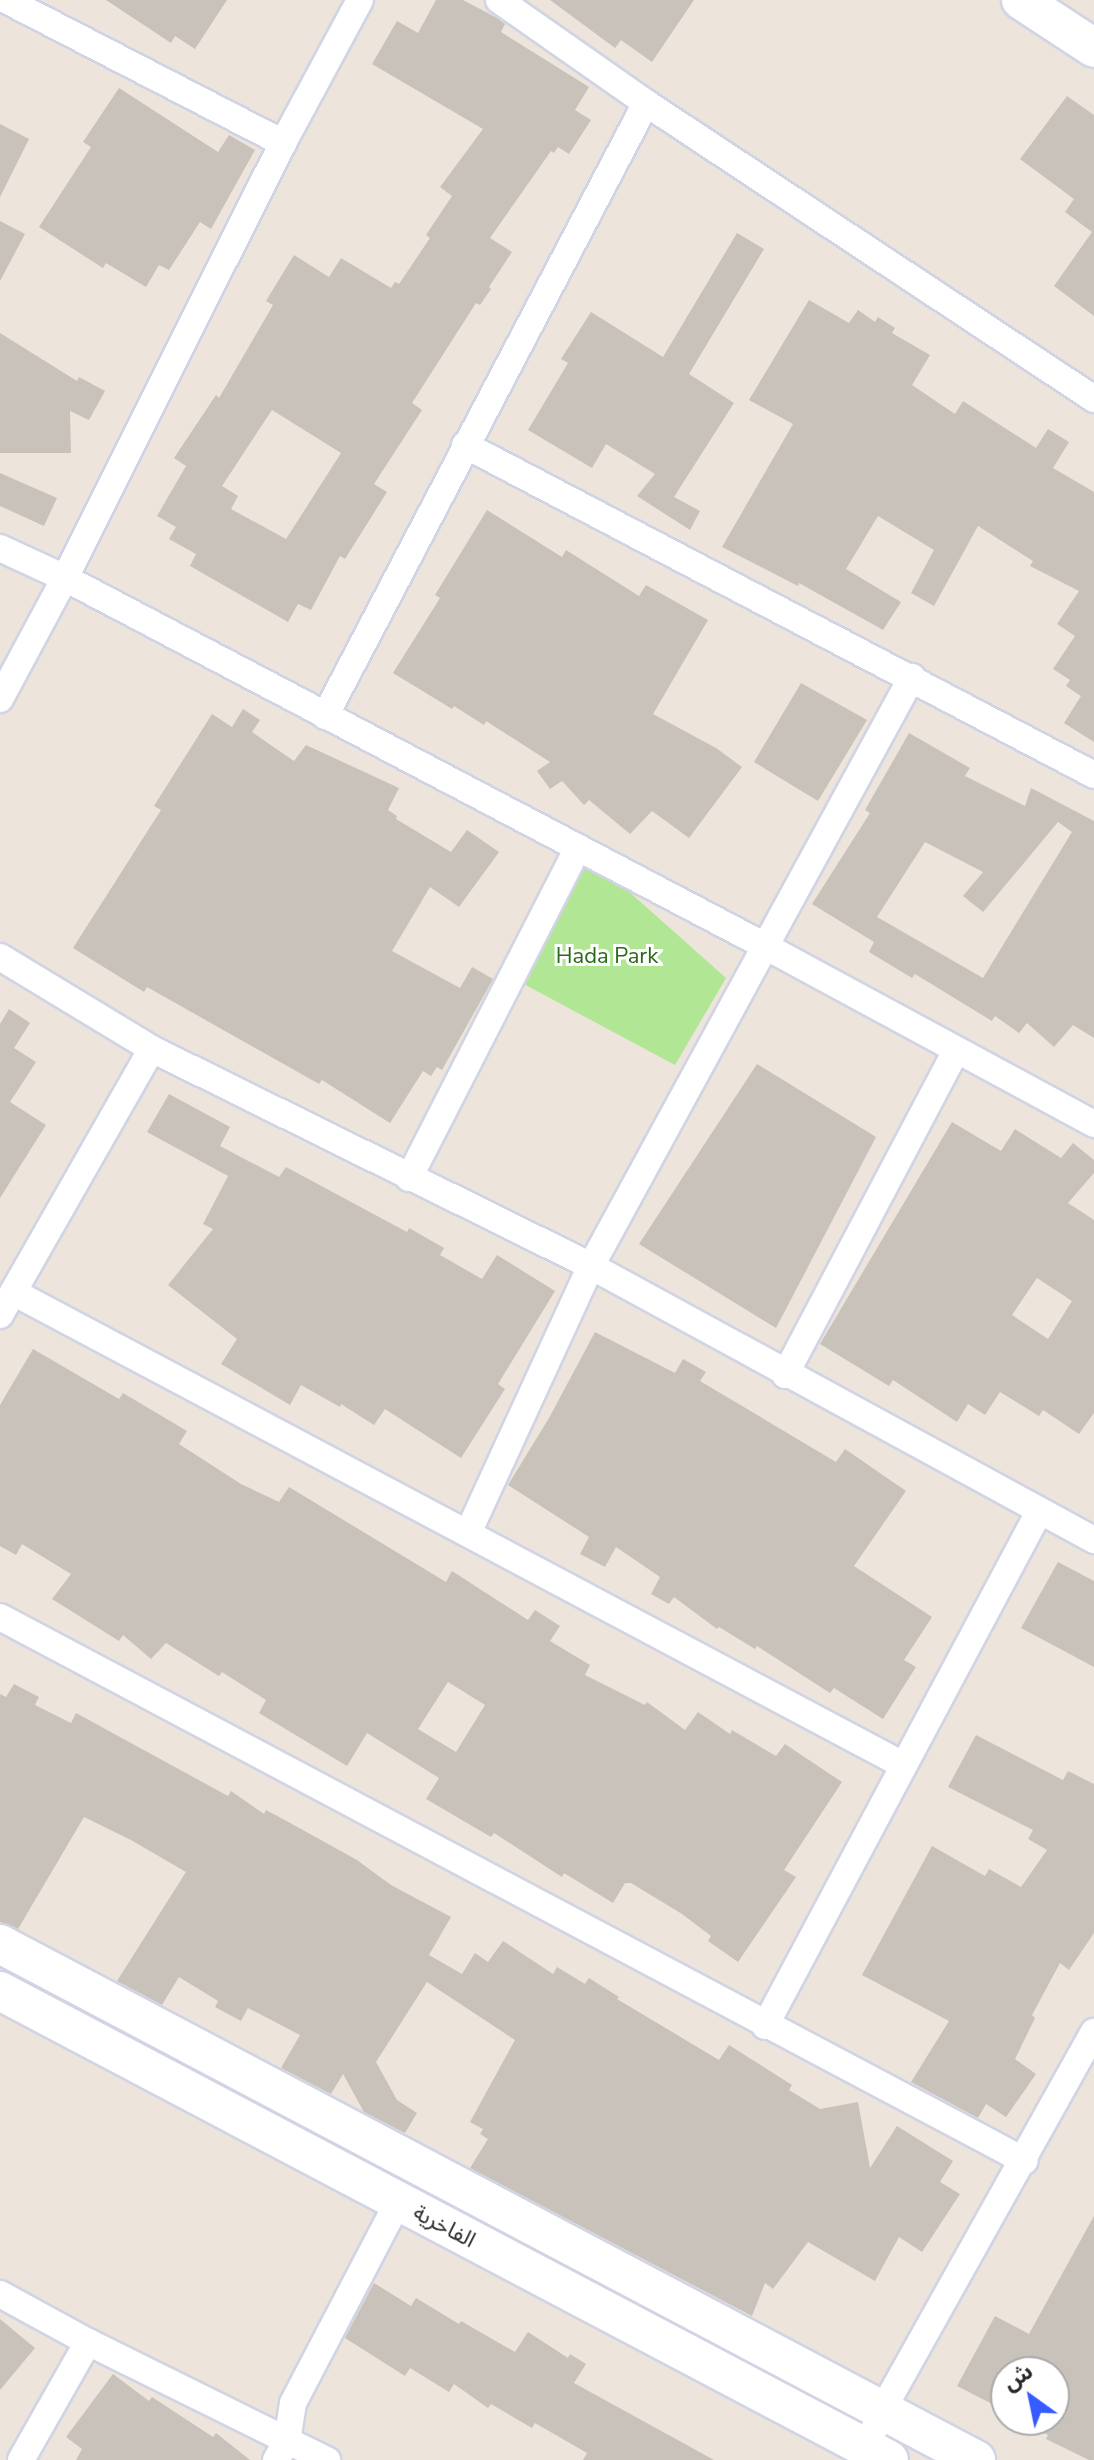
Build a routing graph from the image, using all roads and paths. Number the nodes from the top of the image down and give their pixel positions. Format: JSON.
{"nodes":[{"id":1,"x":6,"y":0,"type":"edge"},
{"id":2,"x":360,"y":0,"type":"edge"},
{"id":3,"x":499,"y":0,"type":"edge"},
{"id":4,"x":1021,"y":0,"type":"edge"},
{"id":5,"x":1094,"y":48,"type":"edge"},
{"id":6,"x":646,"y":103,"type":"junction"},
{"id":7,"x":283,"y":143,"type":"junction"},
{"id":8,"x":1094,"y":399,"type":"edge"},
{"id":9,"x":465,"y":445,"type":"junction"},
{"id":10,"x":0,"y":548,"type":"edge"},
{"id":11,"x":65,"y":578,"type":"junction"},
{"id":12,"x":912,"y":677,"type":"junction"},
{"id":13,"x":0,"y":699,"type":"edge"},
{"id":14,"x":325,"y":716,"type":"junction"},
{"id":15,"x":1094,"y":775,"type":"edge"},
{"id":16,"x":577,"y":850,"type":"junction"},
{"id":17,"x":765,"y":946,"type":"junction"},
{"id":18,"x":0,"y":957,"type":"edge"},
{"id":19,"x":152,"y":1049,"type":"junction"},
{"id":20,"x":956,"y":1051,"type":"junction"},
{"id":21,"x":1094,"y":1124,"type":"edge"},
{"id":22,"x":409,"y":1178,"type":"junction"},
{"id":23,"x":591,"y":1266,"type":"junction"},
{"id":24,"x":13,"y":1292,"type":"junction"},
{"id":25,"x":0,"y":1315,"type":"edge"},
{"id":26,"x":785,"y":1375,"type":"junction"},
{"id":27,"x":1039,"y":1512,"type":"junction"},
{"id":28,"x":468,"y":1533,"type":"junction"},
{"id":29,"x":1094,"y":1540,"type":"edge"},
{"id":30,"x":0,"y":1617,"type":"edge"},
{"id":31,"x":903,"y":1765,"type":"junction"},
{"id":32,"x":0,"y":1944,"type":"edge"},
{"id":33,"x":0,"y":1991,"type":"edge"},
{"id":34,"x":765,"y":2026,"type":"junction"},
{"id":35,"x":1094,"y":2032,"type":"edge"},
{"id":36,"x":1025,"y":2161,"type":"junction"},
{"id":37,"x":398,"y":2202,"type":"junction"},
{"id":38,"x":0,"y":2294,"type":"edge"},
{"id":39,"x":88,"y":2342,"type":"junction"},
{"id":40,"x":883,"y":2409,"type":"junction"},
{"id":41,"x":281,"y":2450,"type":"edge"},
{"id":42,"x":877,"y":2454,"type":"edge"},
{"id":43,"x":21,"y":2460,"type":"edge"},
{"id":44,"x":327,"y":2460,"type":"edge"},
{"id":45,"x":976,"y":2460,"type":"edge"}],
"edges":[{"from":1,"to":7,"type":"street"},
{"from":2,"to":7,"type":"street"},
{"from":3,"to":6,"type":"street"},
{"from":4,"to":5,"type":"street"},
{"from":6,"to":8,"type":"street"},
{"from":6,"to":9,"type":"street"},
{"from":7,"to":11,"type":"street"},
{"from":9,"to":12,"type":"street"},
{"from":9,"to":14,"type":"street"},
{"from":10,"to":11,"type":"street"},
{"from":11,"to":13,"type":"street"},
{"from":11,"to":14,"type":"street"},
{"from":12,"to":15,"type":"street"},
{"from":12,"to":17,"type":"street"},
{"from":14,"to":16,"type":"street"},
{"from":16,"to":17,"type":"street"},
{"from":16,"to":22,"type":"street"},
{"from":17,"to":20,"type":"street"},
{"from":17,"to":23,"type":"street"},
{"from":18,"to":19,"type":"street"},
{"from":19,"to":22,"type":"street"},
{"from":19,"to":24,"type":"street"},
{"from":20,"to":21,"type":"street"},
{"from":20,"to":26,"type":"street"},
{"from":22,"to":23,"type":"street"},
{"from":23,"to":26,"type":"street"},
{"from":23,"to":28,"type":"street"},
{"from":24,"to":25,"type":"street"},
{"from":24,"to":28,"type":"street"},
{"from":26,"to":27,"type":"street"},
{"from":27,"to":29,"type":"street"},
{"from":27,"to":31,"type":"street"},
{"from":28,"to":31,"type":"street"},
{"from":30,"to":34,"type":"street"},
{"from":31,"to":34,"type":"street"},
{"from":32,"to":40,"type":"street"},
{"from":33,"to":37,"type":"street","name":"الفاخرية"},
{"from":34,"to":36,"type":"street"},
{"from":35,"to":36,"type":"street"},
{"from":36,"to":40,"type":"street"},
{"from":37,"to":41,"type":"street"},
{"from":37,"to":42,"type":"street","name":"الفاخرية"},
{"from":38,"to":39,"type":"street"},
{"from":39,"to":41,"type":"street"},
{"from":39,"to":43,"type":"street"},
{"from":40,"to":42,"type":"street"},
{"from":40,"to":45,"type":"street"},
{"from":41,"to":44,"type":"street"}]}
